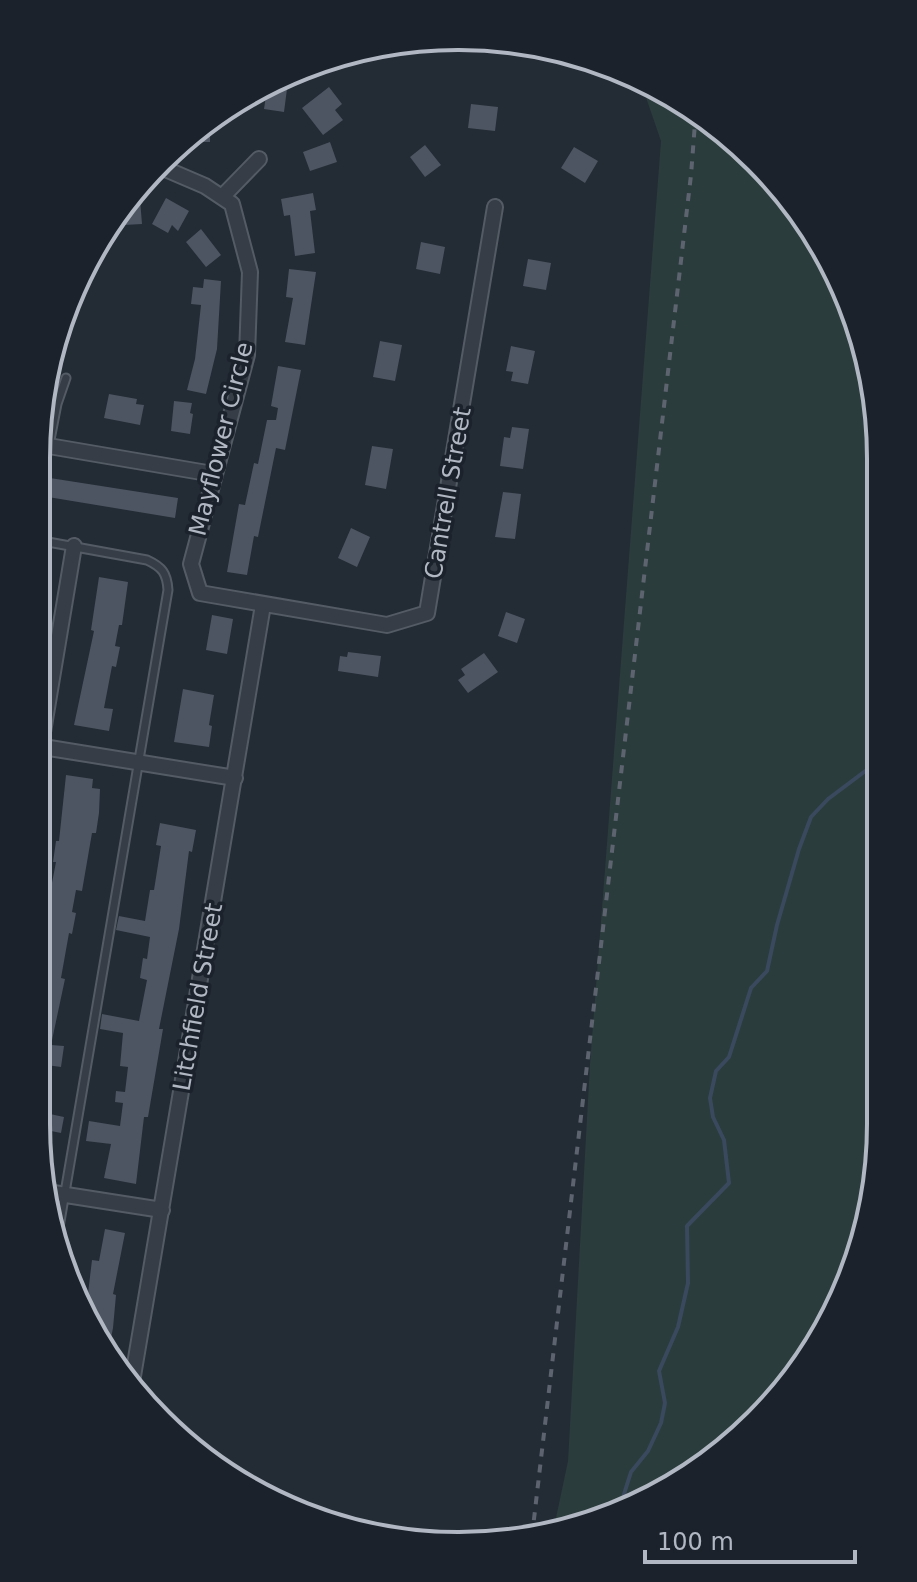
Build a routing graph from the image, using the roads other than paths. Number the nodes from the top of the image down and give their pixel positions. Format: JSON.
{"nodes":[{"id":1,"x":259,"y":159,"type":"dead end"},
{"id":2,"x":169,"y":171,"type":"edge"},
{"id":3,"x":222,"y":197,"type":"junction"},
{"id":4,"x":495,"y":207,"type":"dead end"},
{"id":5,"x":66,"y":378,"type":"dead end"},
{"id":6,"x":52,"y":418,"type":"edge"},
{"id":7,"x":50,"y":445,"type":"edge"},
{"id":8,"x":213,"y":474,"type":"junction"},
{"id":9,"x":50,"y":542,"type":"edge"},
{"id":10,"x":74,"y":546,"type":"junction"},
{"id":11,"x":263,"y":605,"type":"junction"},
{"id":12,"x":50,"y":683,"type":"edge"},
{"id":13,"x":50,"y":748,"type":"edge"},
{"id":14,"x":137,"y":761,"type":"junction"},
{"id":15,"x":235,"y":778,"type":"junction"},
{"id":16,"x":56,"y":1194,"type":"edge"},
{"id":17,"x":64,"y":1195,"type":"junction"},
{"id":18,"x":162,"y":1210,"type":"junction"},
{"id":19,"x":61,"y":1215,"type":"edge"},
{"id":20,"x":134,"y":1372,"type":"edge"}],
"edges":[{"from":1,"to":3,"type":"street"},
{"from":2,"to":3,"type":"street"},
{"from":3,"to":8,"type":"street","name":"Mayflower Circle"},
{"from":4,"to":11,"type":"street","name":"Cantrell Street"},
{"from":5,"to":6,"type":"lane"},
{"from":7,"to":8,"type":"street"},
{"from":8,"to":11,"type":"street","name":"Mayflower Circle"},
{"from":9,"to":10,"type":"lane"},
{"from":10,"to":12,"type":"street"},
{"from":10,"to":14,"type":"lane"},
{"from":11,"to":15,"type":"street","name":"Litchfield Street"},
{"from":13,"to":14,"type":"street"},
{"from":14,"to":15,"type":"street"},
{"from":14,"to":17,"type":"lane"},
{"from":15,"to":18,"type":"street","name":"Litchfield Street"},
{"from":16,"to":17,"type":"street"},
{"from":17,"to":18,"type":"street"},
{"from":17,"to":19,"type":"lane"},
{"from":18,"to":20,"type":"street","name":"Litchfield Street"}]}
